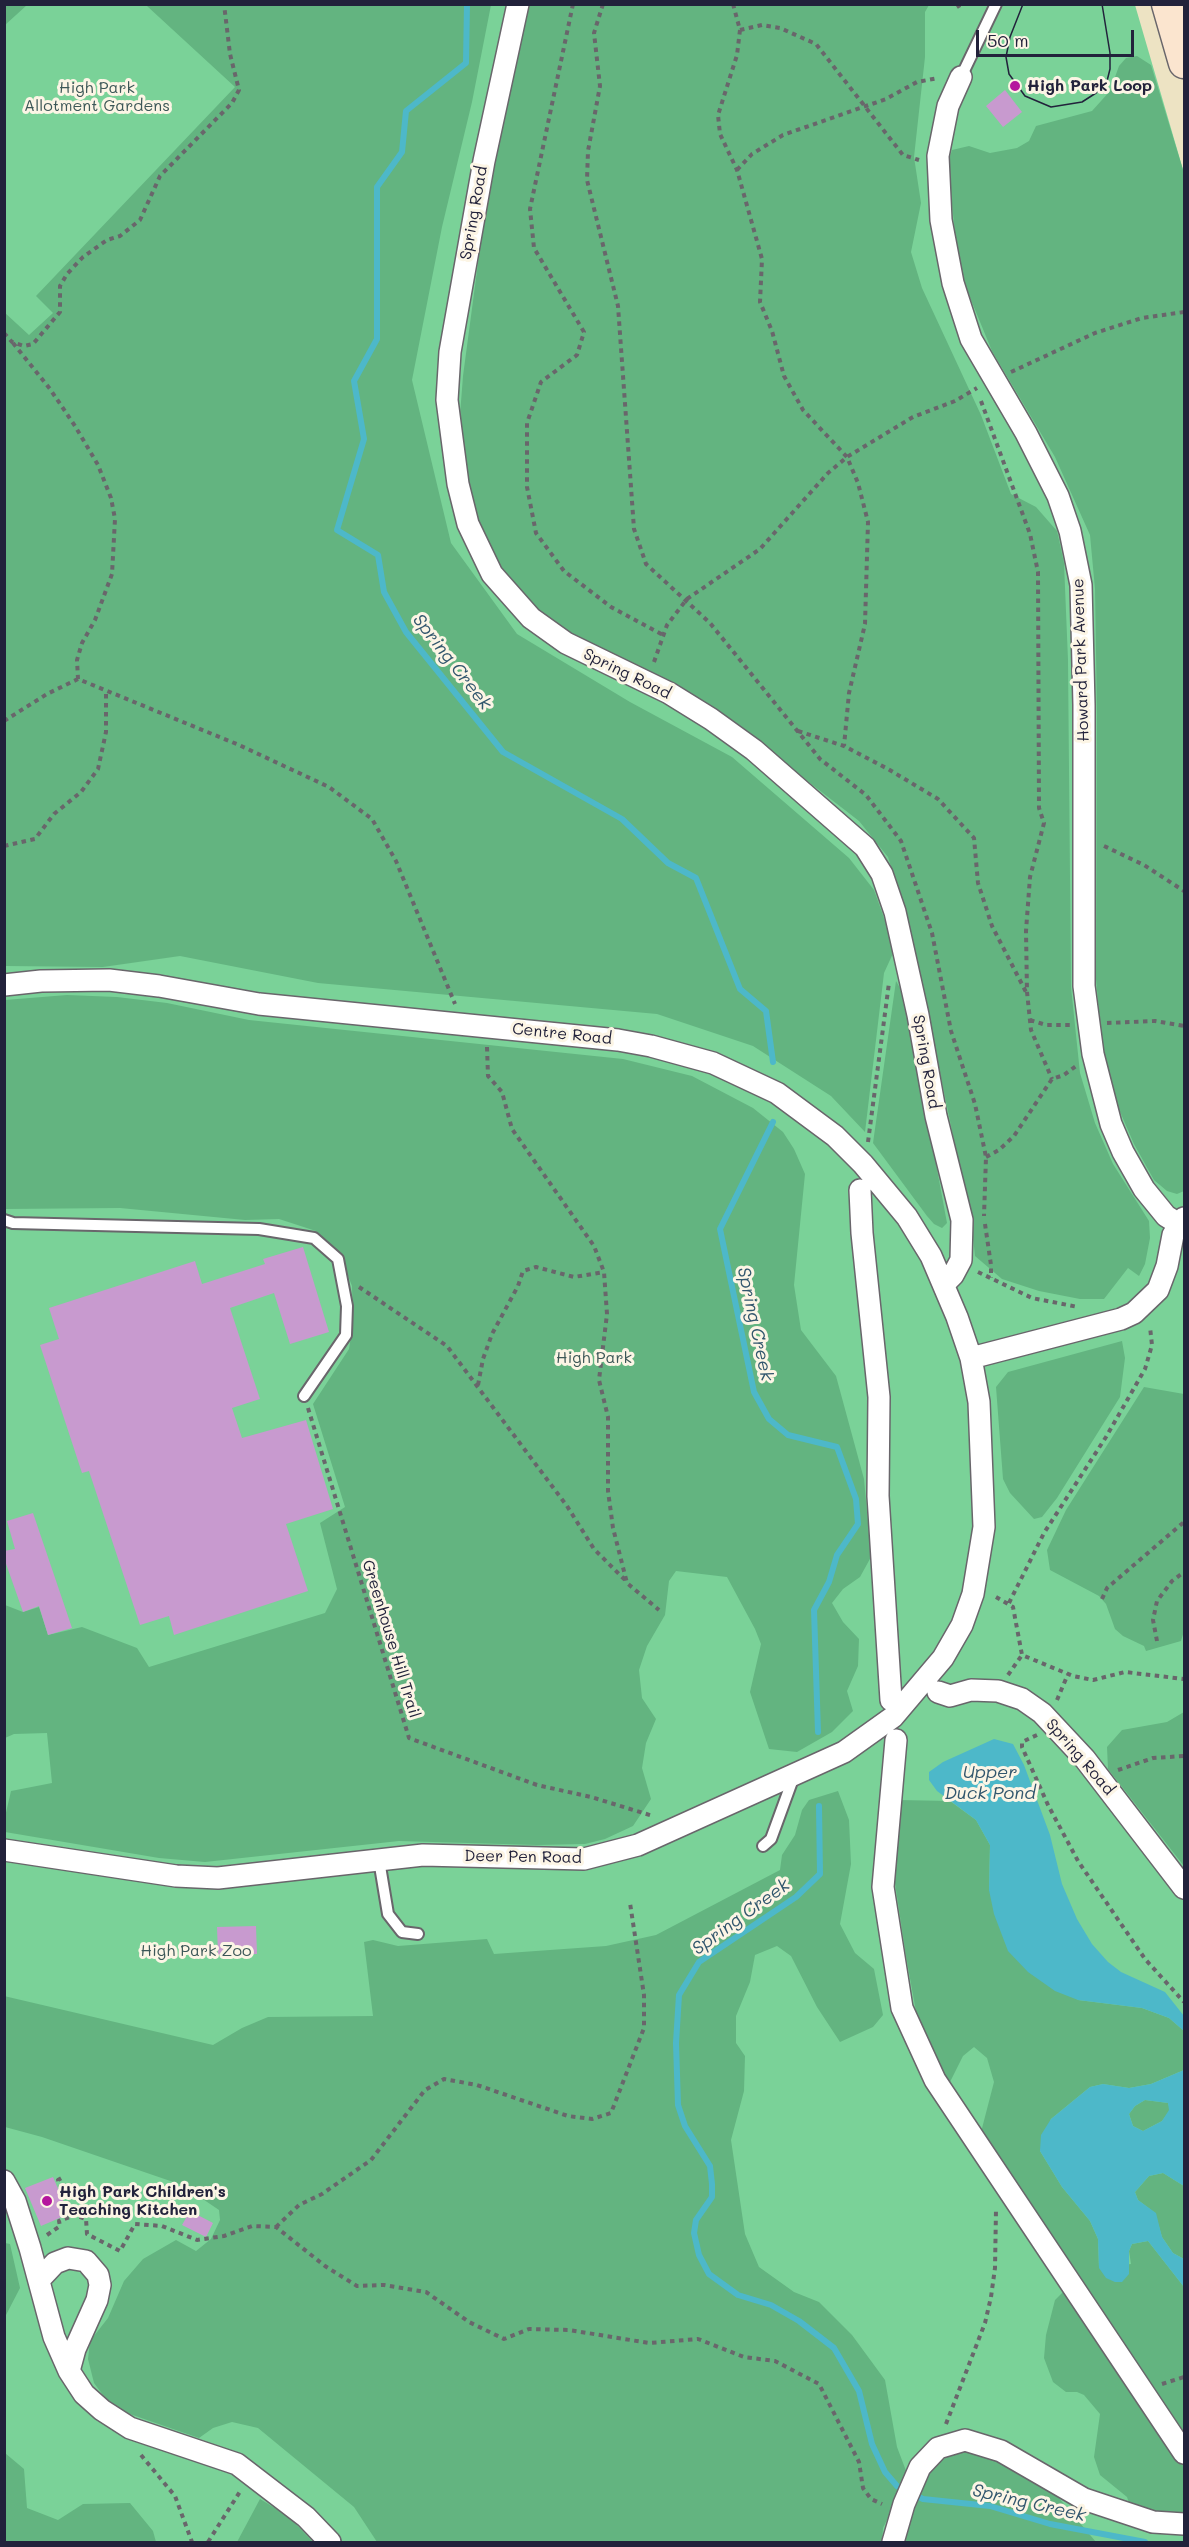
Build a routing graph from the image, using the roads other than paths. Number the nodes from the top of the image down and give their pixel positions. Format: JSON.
{"nodes":[{"id":1,"x":518,"y":4,"type":"edge"},
{"id":2,"x":996,"y":4,"type":"edge"},
{"id":3,"x":1167,"y":4,"type":"edge"},
{"id":4,"x":1185,"y":63,"type":"edge"},
{"id":5,"x":960,"y":79,"type":"joint"},
{"id":6,"x":4,"y":985,"type":"edge"},
{"id":7,"x":860,"y":1190,"type":"dead end"},
{"id":8,"x":4,"y":1220,"type":"edge"},
{"id":9,"x":1182,"y":1221,"type":"edge"},
{"id":10,"x":944,"y":1284,"type":"junction"},
{"id":11,"x":971,"y":1358,"type":"junction"},
{"id":12,"x":304,"y":1396,"type":"road end"},
{"id":13,"x":929,"y":1689,"type":"junction"},
{"id":14,"x":891,"y":1700,"type":"dead end"},
{"id":15,"x":896,"y":1740,"type":"dead end"},
{"id":16,"x":794,"y":1776,"type":"junction"},
{"id":17,"x":763,"y":1846,"type":"dead end"},
{"id":18,"x":4,"y":1850,"type":"edge"},
{"id":19,"x":380,"y":1860,"type":"junction"},
{"id":20,"x":1185,"y":1888,"type":"edge"},
{"id":21,"x":418,"y":1934,"type":"dead end"},
{"id":22,"x":4,"y":2181,"type":"edge"},
{"id":23,"x":39,"y":2280,"type":"junction"},
{"id":24,"x":69,"y":2371,"type":"junction"},
{"id":25,"x":1185,"y":2453,"type":"edge"},
{"id":26,"x":1185,"y":2524,"type":"edge"},
{"id":27,"x":330,"y":2542,"type":"edge"},
{"id":28,"x":893,"y":2542,"type":"edge"}],
"edges":[{"from":1,"to":10,"type":"street","name":"Spring Road"},
{"from":2,"to":5,"type":"lane","name":"Howard Park Avenue"},
{"from":3,"to":4,"type":"main road"},
{"from":5,"to":9,"type":"street","name":"Howard Park Avenue"},
{"from":6,"to":10,"type":"street","name":"Centre Road"},
{"from":7,"to":14,"type":"street"},
{"from":8,"to":12,"type":"lane"},
{"from":9,"to":11,"type":"street"},
{"from":10,"to":11,"type":"street","name":"Centre Road"},
{"from":11,"to":13,"type":"street"},
{"from":13,"to":16,"type":"street","name":"Deer Pen Road"},
{"from":13,"to":20,"type":"street","name":"Spring Road"},
{"from":15,"to":25,"type":"street"},
{"from":16,"to":17,"type":"lane"},
{"from":16,"to":19,"type":"street","name":"Deer Pen Road"},
{"from":18,"to":19,"type":"street","name":"Deer Pen Road"},
{"from":19,"to":21,"type":"lane"},
{"from":22,"to":23,"type":"street"},
{"from":23,"to":24,"type":"street"},
{"from":23,"to":24,"type":"street"},
{"from":24,"to":27,"type":"street"},
{"from":26,"to":28,"type":"street"}]}
